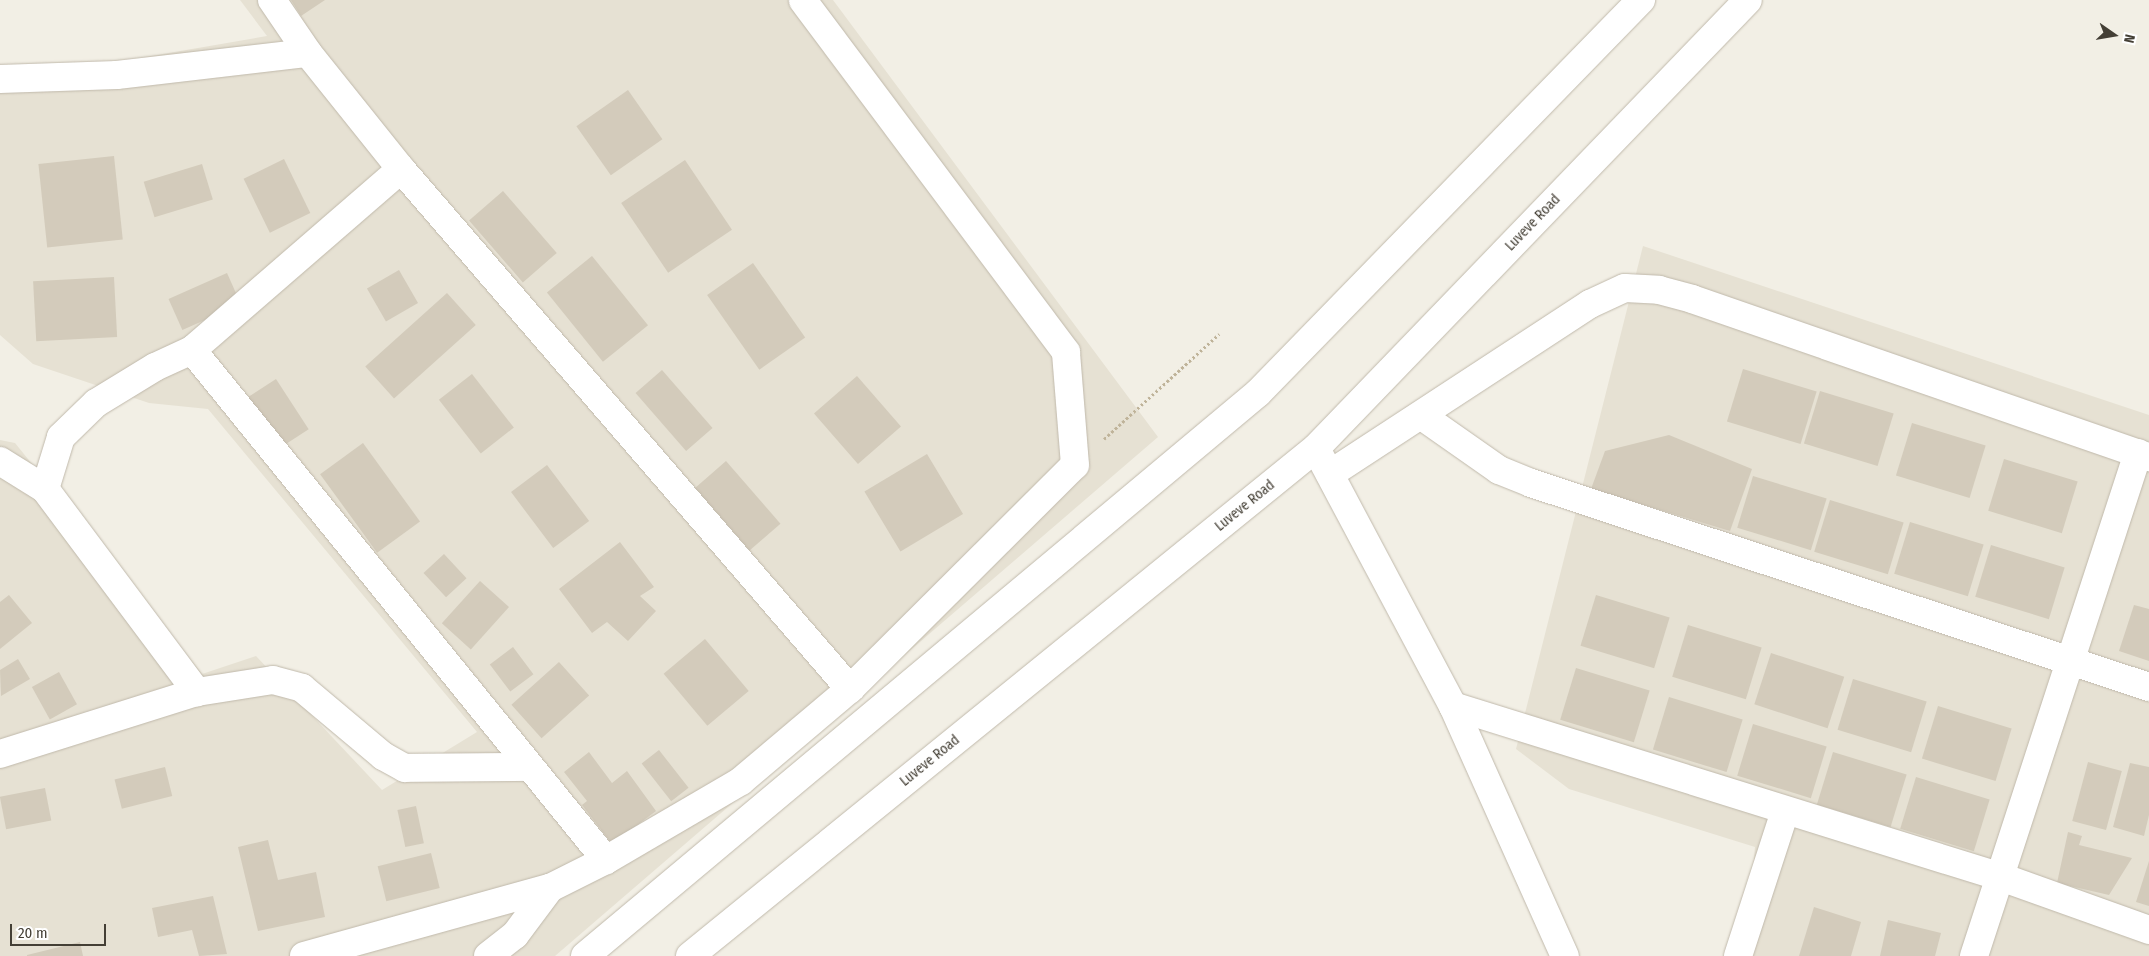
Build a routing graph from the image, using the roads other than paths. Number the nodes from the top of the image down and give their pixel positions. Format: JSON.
{"nodes":[{"id":1,"x":272,"y":0,"type":"edge"},
{"id":2,"x":803,"y":0,"type":"edge"},
{"id":3,"x":1641,"y":0,"type":"edge"},
{"id":4,"x":1748,"y":0,"type":"edge"},
{"id":5,"x":308,"y":53,"type":"junction"},
{"id":6,"x":0,"y":79,"type":"edge"},
{"id":7,"x":401,"y":169,"type":"junction"},
{"id":8,"x":192,"y":350,"type":"junction"},
{"id":9,"x":1422,"y":416,"type":"junction"},
{"id":10,"x":1316,"y":448,"type":"junction"},
{"id":11,"x":2144,"y":455,"type":"edge"},
{"id":12,"x":0,"y":461,"type":"edge"},
{"id":13,"x":1330,"y":474,"type":"junction"},
{"id":14,"x":45,"y":489,"type":"junction"},
{"id":15,"x":2070,"y":662,"type":"junction"},
{"id":16,"x":2149,"y":687,"type":"edge"},
{"id":17,"x":850,"y":689,"type":"junction"},
{"id":18,"x":197,"y":692,"type":"junction"},
{"id":19,"x":1453,"y":706,"type":"junction"},
{"id":20,"x":0,"y":754,"type":"edge"},
{"id":21,"x":529,"y":767,"type":"junction"},
{"id":22,"x":1785,"y":811,"type":"junction"},
{"id":23,"x":606,"y":860,"type":"junction"},
{"id":24,"x":2001,"y":877,"type":"junction"},
{"id":25,"x":550,"y":888,"type":"junction"},
{"id":26,"x":2149,"y":930,"type":"edge"},
{"id":27,"x":304,"y":956,"type":"edge"},
{"id":28,"x":488,"y":956,"type":"edge"},
{"id":29,"x":586,"y":956,"type":"edge"},
{"id":30,"x":690,"y":956,"type":"edge"},
{"id":31,"x":1565,"y":956,"type":"edge"},
{"id":32,"x":1738,"y":956,"type":"edge"},
{"id":33,"x":1974,"y":956,"type":"edge"}],
"edges":[{"from":1,"to":5,"type":"street"},
{"from":2,"to":17,"type":"street"},
{"from":3,"to":29,"type":"street"},
{"from":4,"to":10,"type":"street","name":"Luveve Road"},
{"from":5,"to":6,"type":"street"},
{"from":5,"to":7,"type":"street"},
{"from":7,"to":8,"type":"street"},
{"from":7,"to":17,"type":"street"},
{"from":8,"to":14,"type":"street"},
{"from":8,"to":21,"type":"street"},
{"from":9,"to":11,"type":"street"},
{"from":9,"to":13,"type":"street"},
{"from":9,"to":15,"type":"street"},
{"from":10,"to":13,"type":"street"},
{"from":10,"to":30,"type":"street","name":"Luveve Road"},
{"from":11,"to":15,"type":"street"},
{"from":12,"to":14,"type":"street"},
{"from":13,"to":19,"type":"street"},
{"from":14,"to":18,"type":"street"},
{"from":15,"to":16,"type":"street"},
{"from":15,"to":24,"type":"street"},
{"from":17,"to":23,"type":"street"},
{"from":18,"to":20,"type":"street"},
{"from":18,"to":21,"type":"street"},
{"from":19,"to":22,"type":"street"},
{"from":19,"to":31,"type":"street"},
{"from":21,"to":23,"type":"street"},
{"from":22,"to":24,"type":"street"},
{"from":22,"to":32,"type":"street"},
{"from":23,"to":25,"type":"street"},
{"from":24,"to":26,"type":"street"},
{"from":24,"to":33,"type":"street"},
{"from":25,"to":27,"type":"street"},
{"from":25,"to":28,"type":"street"}]}
